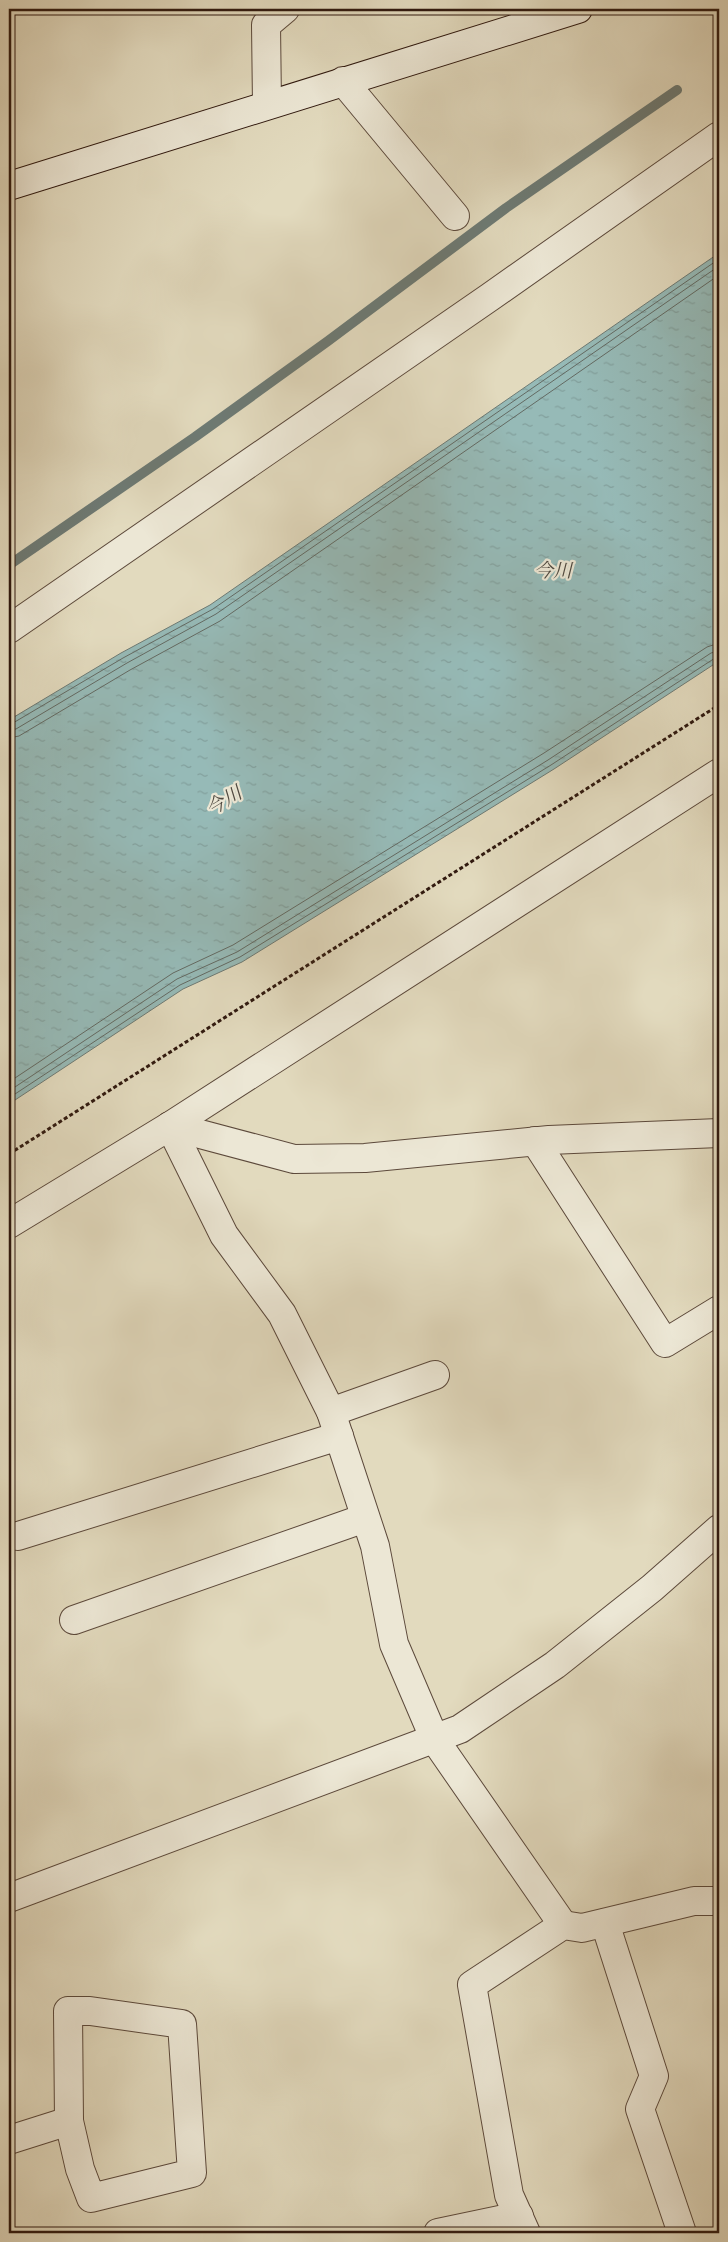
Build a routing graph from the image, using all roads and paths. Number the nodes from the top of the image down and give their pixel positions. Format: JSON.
{"nodes":[{"id":1,"x":285,"y":9,"type":"edge"},
{"id":2,"x":578,"y":9,"type":"edge"},
{"id":3,"x":343,"y":81,"type":"junction"},
{"id":4,"x":267,"y":105,"type":"junction"},
{"id":5,"x":719,"y":136,"type":"edge"},
{"id":6,"x":9,"y":186,"type":"edge"},
{"id":7,"x":455,"y":216,"type":"dead end"},
{"id":8,"x":9,"y":629,"type":"edge"},
{"id":9,"x":719,"y":705,"type":"edge"},
{"id":10,"x":719,"y":772,"type":"edge"},
{"id":11,"x":170,"y":1126,"type":"junction"},
{"id":12,"x":719,"y":1133,"type":"edge"},
{"id":13,"x":535,"y":1141,"type":"junction"},
{"id":14,"x":9,"y":1154,"type":"edge"},
{"id":15,"x":9,"y":1224,"type":"edge"},
{"id":16,"x":719,"y":1310,"type":"edge"},
{"id":17,"x":435,"y":1375,"type":"dead end"},
{"id":18,"x":335,"y":1424,"type":"junction"},
{"id":19,"x":365,"y":1518,"type":"junction"},
{"id":20,"x":719,"y":1529,"type":"edge"},
{"id":21,"x":18,"y":1536,"type":"dead end"},
{"id":22,"x":74,"y":1620,"type":"dead end"},
{"id":23,"x":435,"y":1740,"type":"junction"},
{"id":24,"x":9,"y":1898,"type":"edge"},
{"id":25,"x":719,"y":1902,"type":"edge"},
{"id":26,"x":605,"y":1923,"type":"junction"},
{"id":27,"x":563,"y":1925,"type":"junction"},
{"id":28,"x":69,"y":2121,"type":"junction"},
{"id":29,"x":9,"y":2140,"type":"edge"},
{"id":30,"x":523,"y":2225,"type":"edge"},
{"id":31,"x":438,"y":2233,"type":"edge"},
{"id":32,"x":682,"y":2233,"type":"edge"}],
"edges":[{"from":1,"to":4,"type":"street"},
{"from":2,"to":3,"type":"street"},
{"from":3,"to":4,"type":"street"},
{"from":3,"to":7,"type":"street"},
{"from":4,"to":6,"type":"street"},
{"from":5,"to":8,"type":"street"},
{"from":9,"to":14,"type":"path"},
{"from":10,"to":11,"type":"street"},
{"from":11,"to":13,"type":"street"},
{"from":11,"to":15,"type":"street"},
{"from":11,"to":18,"type":"street"},
{"from":12,"to":13,"type":"street"},
{"from":13,"to":16,"type":"street"},
{"from":17,"to":18,"type":"street"},
{"from":18,"to":19,"type":"street"},
{"from":18,"to":21,"type":"street"},
{"from":19,"to":22,"type":"street"},
{"from":19,"to":23,"type":"street"},
{"from":20,"to":23,"type":"street"},
{"from":23,"to":24,"type":"street"},
{"from":23,"to":27,"type":"street"},
{"from":25,"to":26,"type":"street"},
{"from":26,"to":27,"type":"street"},
{"from":26,"to":32,"type":"street"},
{"from":27,"to":30,"type":"street"},
{"from":28,"to":28,"type":"street"},
{"from":28,"to":29,"type":"street"},
{"from":30,"to":31,"type":"street"}]}
